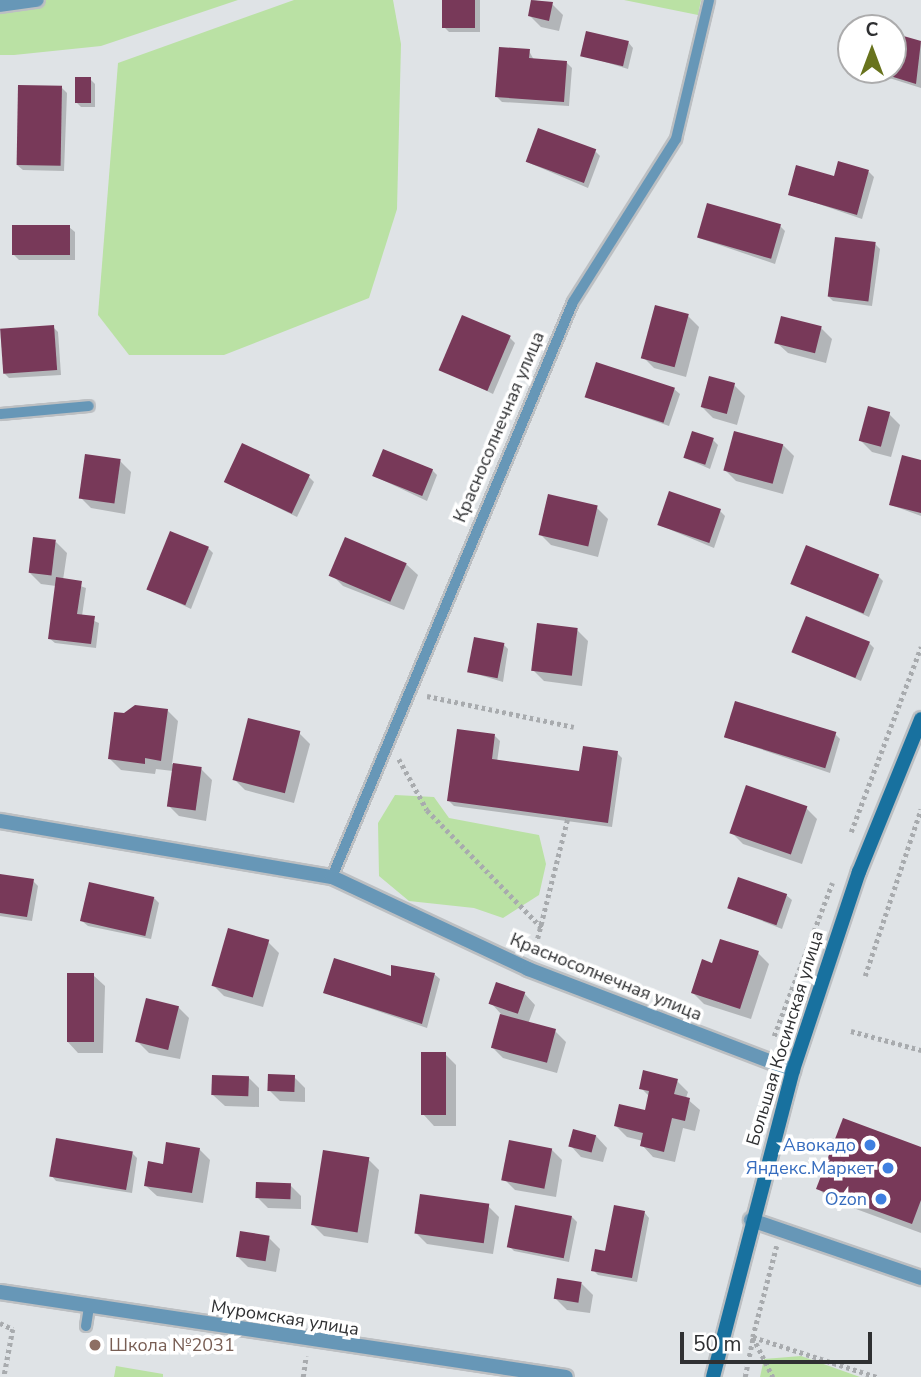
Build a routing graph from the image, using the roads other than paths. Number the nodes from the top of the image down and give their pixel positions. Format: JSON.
{"nodes":[{"id":1,"x":37,"y":0,"type":"edge"},
{"id":2,"x":709,"y":0,"type":"edge"},
{"id":3,"x":0,"y":5,"type":"edge"},
{"id":4,"x":89,"y":407,"type":"dead end"},
{"id":5,"x":0,"y":414,"type":"edge"},
{"id":6,"x":921,"y":719,"type":"edge"},
{"id":7,"x":0,"y":821,"type":"edge"},
{"id":8,"x":332,"y":877,"type":"junction"},
{"id":9,"x":793,"y":1070,"type":"junction"},
{"id":10,"x":751,"y":1220,"type":"junction"},
{"id":11,"x":921,"y":1278,"type":"edge"},
{"id":12,"x":0,"y":1292,"type":"edge"},
{"id":13,"x":89,"y":1307,"type":"junction"},
{"id":14,"x":86,"y":1326,"type":"dead end"},
{"id":15,"x":566,"y":1377,"type":"edge"},
{"id":16,"x":713,"y":1377,"type":"edge"}],
"edges":[{"from":1,"to":3,"type":"street"},
{"from":2,"to":8,"type":"lane","name":"Красносолнечная улица"},
{"from":4,"to":5,"type":"lane"},
{"from":6,"to":9,"type":"street","name":"Большая Косинская улица"},
{"from":7,"to":8,"type":"street","name":"Красносолнечная улица"},
{"from":8,"to":9,"type":"street","name":"Красносолнечная улица"},
{"from":9,"to":10,"type":"street","name":"Большая Косинская улица"},
{"from":10,"to":11,"type":"street"},
{"from":10,"to":16,"type":"street","name":"Большая Косинская улица"},
{"from":12,"to":13,"type":"street","name":"Муромская улица"},
{"from":13,"to":14,"type":"lane"},
{"from":13,"to":15,"type":"street","name":"Муромская улица"}]}
